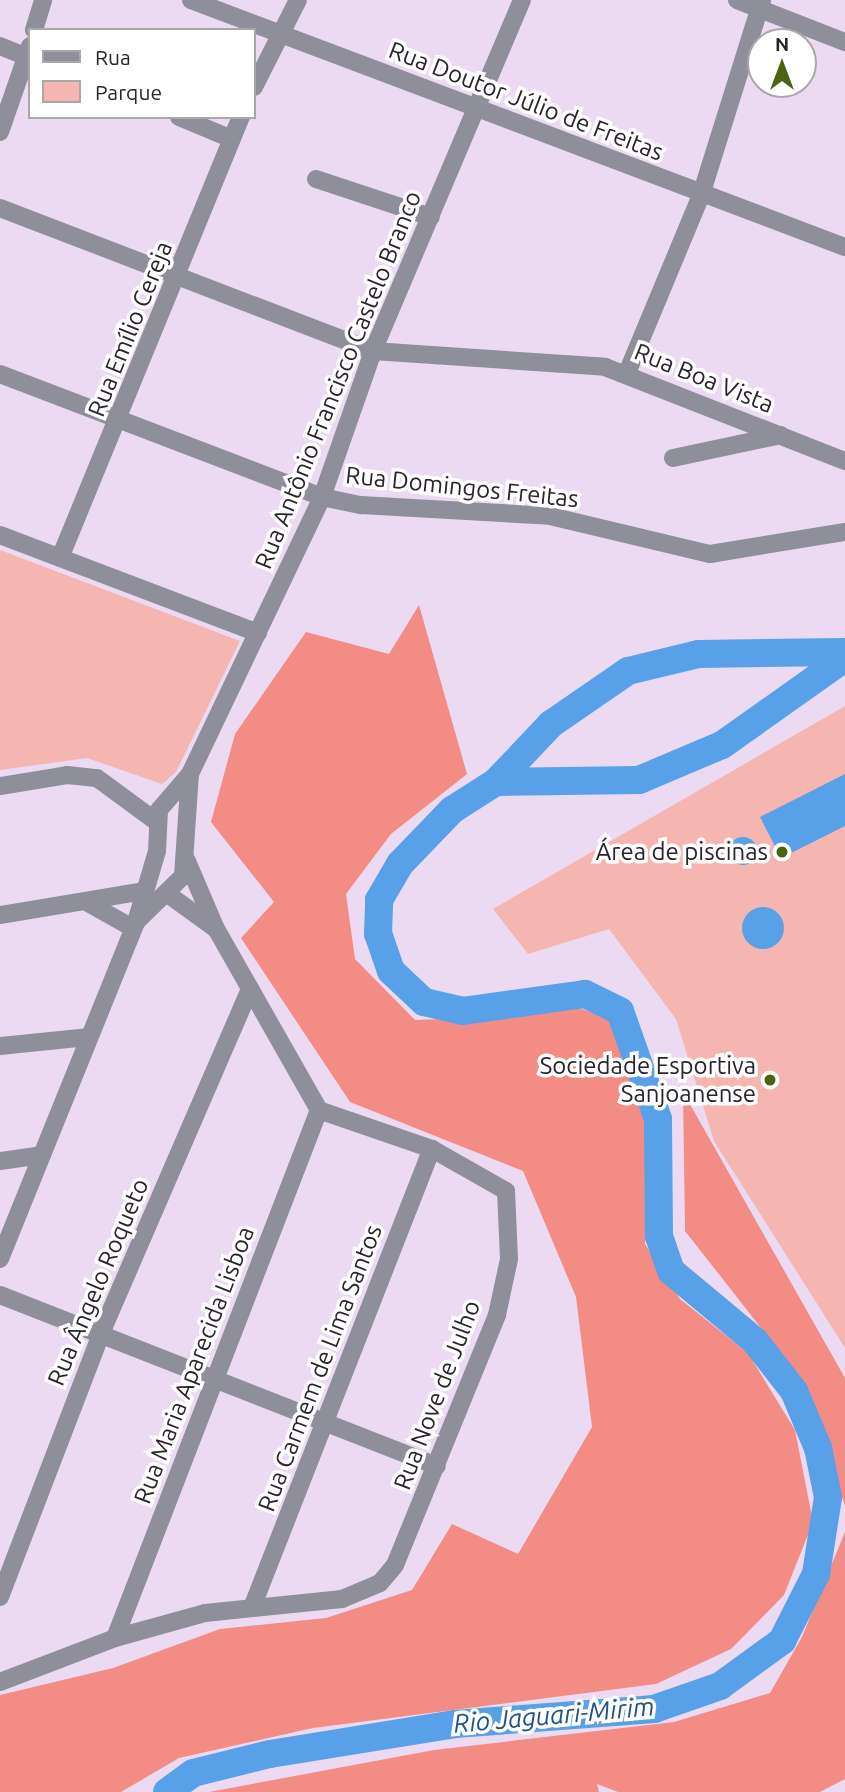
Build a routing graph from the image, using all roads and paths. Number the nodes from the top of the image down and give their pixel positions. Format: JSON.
{"nodes":[{"id":1,"x":43,"y":0,"type":"edge"},
{"id":2,"x":191,"y":0,"type":"edge"},
{"id":3,"x":298,"y":0,"type":"edge"},
{"id":4,"x":522,"y":0,"type":"edge"},
{"id":5,"x":737,"y":0,"type":"edge"},
{"id":6,"x":762,"y":5,"type":"edge"},
{"id":7,"x":35,"y":28,"type":"edge"},
{"id":8,"x":277,"y":33,"type":"junction"},
{"id":9,"x":845,"y":42,"type":"edge"},
{"id":10,"x":0,"y":46,"type":"edge"},
{"id":11,"x":28,"y":54,"type":"edge"},
{"id":12,"x":28,"y":57,"type":"edge"},
{"id":13,"x":256,"y":83,"type":"edge"},
{"id":14,"x":478,"y":107,"type":"junction"},
{"id":15,"x":184,"y":119,"type":"edge"},
{"id":16,"x":240,"y":119,"type":"edge"},
{"id":17,"x":0,"y":132,"type":"edge"},
{"id":18,"x":232,"y":139,"type":"junction"},
{"id":19,"x":316,"y":180,"type":"dead end"},
{"id":20,"x":701,"y":194,"type":"junction"},
{"id":21,"x":0,"y":208,"type":"edge"},
{"id":22,"x":431,"y":217,"type":"junction"},
{"id":23,"x":845,"y":247,"type":"edge"},
{"id":24,"x":179,"y":275,"type":"junction"},
{"id":25,"x":373,"y":351,"type":"junction"},
{"id":26,"x":628,"y":373,"type":"junction"},
{"id":27,"x":0,"y":374,"type":"edge"},
{"id":28,"x":119,"y":419,"type":"junction"},
{"id":29,"x":781,"y":435,"type":"junction"},
{"id":30,"x":673,"y":458,"type":"dead end"},
{"id":31,"x":845,"y":461,"type":"edge"},
{"id":32,"x":322,"y":496,"type":"junction"},
{"id":33,"x":845,"y":532,"type":"edge"},
{"id":34,"x":0,"y":535,"type":"edge"},
{"id":35,"x":60,"y":558,"type":"junction"},
{"id":36,"x":258,"y":633,"type":"junction"},
{"id":37,"x":190,"y":774,"type":"junction"},
{"id":38,"x":0,"y":786,"type":"edge"},
{"id":39,"x":119,"y":791,"type":"junction"},
{"id":40,"x":164,"y":800,"type":"junction"},
{"id":41,"x":158,"y":823,"type":"junction"},
{"id":42,"x":187,"y":861,"type":"junction"},
{"id":43,"x":145,"y":891,"type":"junction"},
{"id":44,"x":169,"y":895,"type":"junction"},
{"id":45,"x":88,"y":903,"type":"junction"},
{"id":46,"x":0,"y":915,"type":"edge"},
{"id":47,"x":134,"y":925,"type":"junction"},
{"id":48,"x":216,"y":929,"type":"junction"},
{"id":49,"x":250,"y":989,"type":"junction"},
{"id":50,"x":88,"y":1037,"type":"junction"},
{"id":51,"x":0,"y":1046,"type":"edge"},
{"id":52,"x":319,"y":1110,"type":"junction"},
{"id":53,"x":432,"y":1149,"type":"junction"},
{"id":54,"x":42,"y":1155,"type":"junction"},
{"id":55,"x":0,"y":1161,"type":"edge"},
{"id":56,"x":0,"y":1259,"type":"edge"},
{"id":57,"x":0,"y":1295,"type":"edge"},
{"id":58,"x":102,"y":1331,"type":"junction"},
{"id":59,"x":216,"y":1376,"type":"junction"},
{"id":60,"x":325,"y":1421,"type":"junction"},
{"id":61,"x":437,"y":1466,"type":"junction"},
{"id":62,"x":0,"y":1597,"type":"edge"},
{"id":63,"x":253,"y":1605,"type":"junction"},
{"id":64,"x":115,"y":1638,"type":"junction"},
{"id":65,"x":0,"y":1682,"type":"edge"}],
"edges":[{"from":1,"to":7,"type":"street"},
{"from":2,"to":8,"type":"street","name":"Rua Doutor Júlio de Freitas"},
{"from":3,"to":8,"type":"street"},
{"from":4,"to":14,"type":"street","name":"Rua Antônio Francisco Castelo Branco"},
{"from":5,"to":6,"type":"street"},
{"from":6,"to":9,"type":"street"},
{"from":6,"to":20,"type":"street"},
{"from":8,"to":13,"type":"street"},
{"from":8,"to":14,"type":"street","name":"Rua Doutor Júlio de Freitas"},
{"from":10,"to":11,"type":"street"},
{"from":12,"to":17,"type":"street"},
{"from":14,"to":20,"type":"street","name":"Rua Doutor Júlio de Freitas"},
{"from":14,"to":22,"type":"street","name":"Rua Antônio Francisco Castelo Branco"},
{"from":15,"to":18,"type":"street"},
{"from":16,"to":18,"type":"street","name":"Rua Emílio Cereja"},
{"from":18,"to":24,"type":"street","name":"Rua Emílio Cereja"},
{"from":19,"to":22,"type":"street"},
{"from":20,"to":23,"type":"street","name":"Rua Doutor Júlio de Freitas"},
{"from":20,"to":26,"type":"street"},
{"from":21,"to":24,"type":"street","name":"Rua Boa Vista"},
{"from":22,"to":25,"type":"street","name":"Rua Antônio Francisco Castelo Branco"},
{"from":24,"to":25,"type":"street","name":"Rua Boa Vista"},
{"from":24,"to":28,"type":"street","name":"Rua Emílio Cereja"},
{"from":25,"to":26,"type":"street","name":"Rua Boa Vista"},
{"from":25,"to":32,"type":"street","name":"Rua Antônio Francisco Castelo Branco"},
{"from":26,"to":29,"type":"street","name":"Rua Boa Vista"},
{"from":27,"to":28,"type":"street","name":"Rua Domingos Freitas"},
{"from":28,"to":32,"type":"street","name":"Rua Domingos Freitas"},
{"from":28,"to":35,"type":"street","name":"Rua Emílio Cereja"},
{"from":29,"to":30,"type":"street"},
{"from":29,"to":31,"type":"street","name":"Rua Boa Vista"},
{"from":32,"to":33,"type":"street","name":"Rua Domingos Freitas"},
{"from":32,"to":36,"type":"street","name":"Rua Antônio Francisco Castelo Branco"},
{"from":34,"to":35,"type":"street"},
{"from":35,"to":36,"type":"street"},
{"from":36,"to":37,"type":"street","name":"Rua Antônio Francisco Castelo Branco"},
{"from":37,"to":40,"type":"street","name":"Rua Antônio Francisco Castelo Branco"},
{"from":37,"to":42,"type":"street","name":"Rua Antônio Francisco Castelo Branco"},
{"from":38,"to":39,"type":"street"},
{"from":39,"to":40,"type":"street"},
{"from":39,"to":41,"type":"street"},
{"from":40,"to":41,"type":"street","name":"Rua Antônio Francisco Castelo Branco"},
{"from":41,"to":43,"type":"street","name":"Rua Antônio Francisco Castelo Branco"},
{"from":42,"to":44,"type":"street","name":"Rua Antônio Francisco Castelo Branco"},
{"from":42,"to":48,"type":"street"},
{"from":43,"to":45,"type":"street"},
{"from":43,"to":47,"type":"street","name":"Rua Antônio Francisco Castelo Branco"},
{"from":44,"to":47,"type":"street","name":"Rua Antônio Francisco Castelo Branco"},
{"from":44,"to":48,"type":"street"},
{"from":45,"to":46,"type":"street"},
{"from":45,"to":47,"type":"street"},
{"from":47,"to":50,"type":"street","name":"Rua Antônio Francisco Castelo Branco"},
{"from":48,"to":49,"type":"street"},
{"from":49,"to":52,"type":"street"},
{"from":49,"to":58,"type":"street","name":"Rua Ângelo Roqueto"},
{"from":50,"to":51,"type":"street"},
{"from":50,"to":54,"type":"street","name":"Rua Antônio Francisco Castelo Branco"},
{"from":52,"to":53,"type":"street","name":"Rua Nove de Julho"},
{"from":52,"to":59,"type":"street","name":"Rua Maria Aparecida Lisboa"},
{"from":53,"to":60,"type":"street","name":"Rua Carmem de Lima Santos"},
{"from":53,"to":61,"type":"street","name":"Rua Nove de Julho"},
{"from":54,"to":55,"type":"street"},
{"from":54,"to":56,"type":"street","name":"Rua Antônio Francisco Castelo Branco"},
{"from":57,"to":58,"type":"street"},
{"from":58,"to":59,"type":"street"},
{"from":58,"to":62,"type":"street","name":"Rua Ângelo Roqueto"},
{"from":59,"to":60,"type":"street"},
{"from":59,"to":64,"type":"street","name":"Rua Maria Aparecida Lisboa"},
{"from":60,"to":61,"type":"street"},
{"from":60,"to":63,"type":"street","name":"Rua Carmem de Lima Santos"},
{"from":61,"to":63,"type":"street","name":"Rua Nove de Julho"},
{"from":63,"to":64,"type":"street","name":"Rua Nove de Julho"},
{"from":64,"to":65,"type":"street","name":"Rua Nove de Julho"}]}
